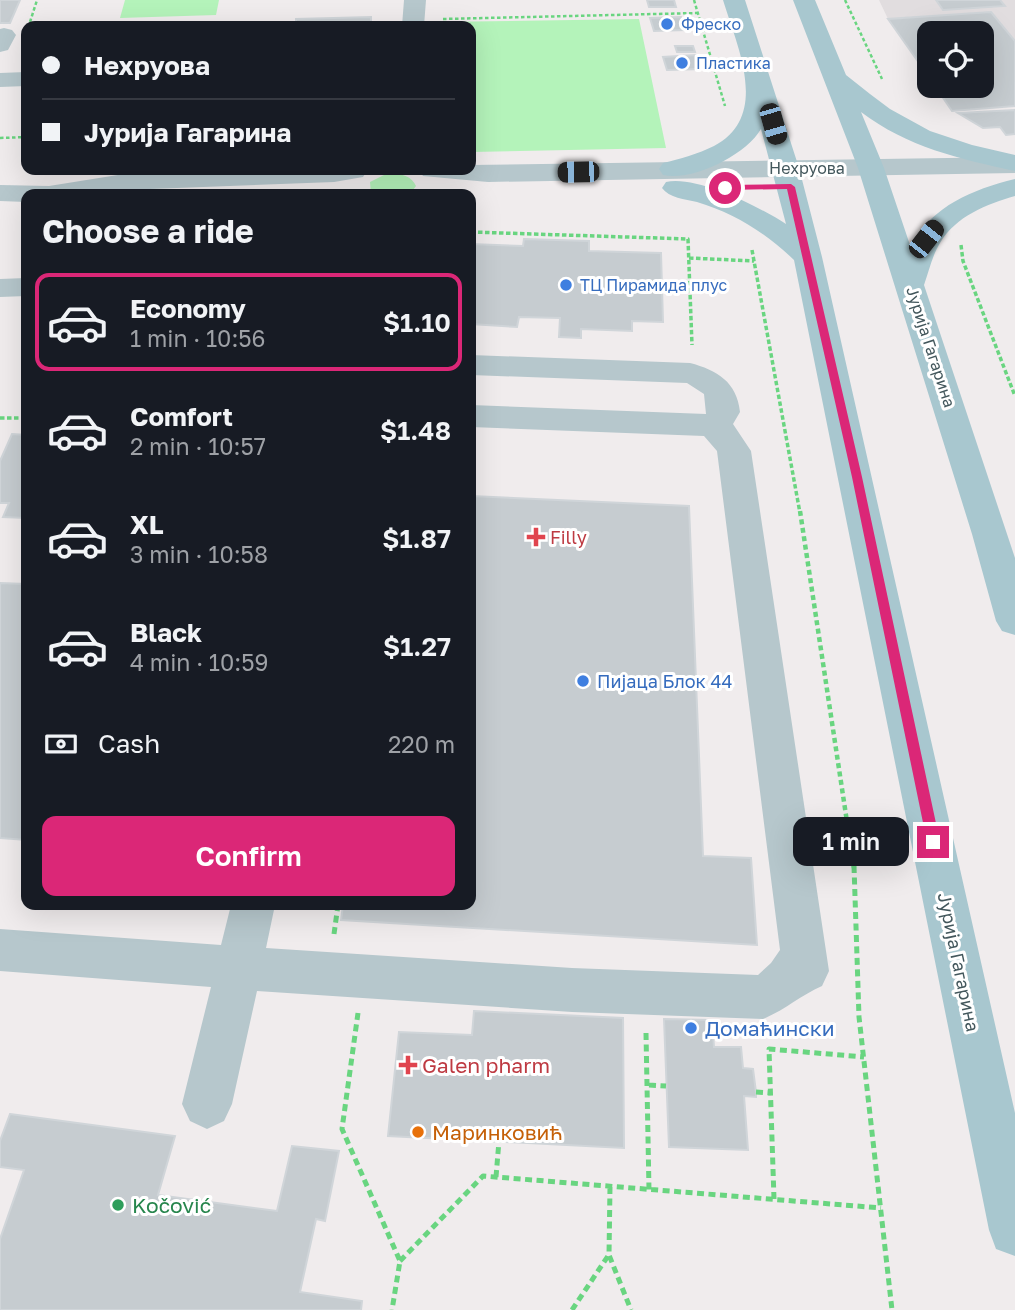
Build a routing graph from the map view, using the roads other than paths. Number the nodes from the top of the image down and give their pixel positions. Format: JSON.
{"nodes":[{"id":1,"x":734,"y":0,"type":"edge"},
{"id":2,"x":804,"y":0,"type":"edge"},
{"id":3,"x":836,"y":77,"type":"junction"},
{"id":4,"x":21,"y":79,"type":"edge"},
{"id":5,"x":0,"y":80,"type":"edge"},
{"id":6,"x":760,"y":81,"type":"junction"},
{"id":7,"x":1015,"y":164,"type":"edge"},
{"id":8,"x":476,"y":173,"type":"edge"},
{"id":9,"x":308,"y":175,"type":"edge"},
{"id":10,"x":788,"y":177,"type":"junction"},
{"id":11,"x":874,"y":177,"type":"junction"},
{"id":12,"x":674,"y":179,"type":"junction"},
{"id":13,"x":1015,"y":182,"type":"edge"},
{"id":14,"x":18,"y":185,"type":"edge"},
{"id":15,"x":1015,"y":187,"type":"edge"},
{"id":16,"x":42,"y":189,"type":"edge"},
{"id":17,"x":86,"y":189,"type":"edge"},
{"id":18,"x":476,"y":194,"type":"edge"},
{"id":19,"x":808,"y":257,"type":"junction"},
{"id":20,"x":910,"y":283,"type":"junction"},
{"id":21,"x":0,"y":288,"type":"edge"},
{"id":22,"x":21,"y":288,"type":"edge"},
{"id":23,"x":476,"y":365,"type":"edge"},
{"id":24,"x":476,"y":416,"type":"edge"},
{"id":25,"x":715,"y":427,"type":"junction"},
{"id":26,"x":1002,"y":542,"type":"edge"},
{"id":27,"x":1015,"y":621,"type":"edge"},
{"id":28,"x":252,"y":910,"type":"edge"},
{"id":29,"x":1,"y":952,"type":"edge"},
{"id":30,"x":239,"y":966,"type":"junction"},
{"id":31,"x":207,"y":1104,"type":"dead end"},
{"id":32,"x":1015,"y":1230,"type":"edge"}],
"edges":[{"from":1,"to":6,"type":"main road","name":"Јурија Гагарина"},
{"from":2,"to":3,"type":"main road","name":"Јурија Гагарина"},
{"from":3,"to":7,"type":"main road"},
{"from":3,"to":11,"type":"main road","name":"Јурија Гагарина"},
{"from":4,"to":5,"type":"street"},
{"from":6,"to":10,"type":"main road","name":"Јурија Гагарина"},
{"from":6,"to":12,"type":"main road"},
{"from":7,"to":11,"type":"street","name":"Нехруова"},
{"from":8,"to":12,"type":"street","name":"Нехруова"},
{"from":9,"to":17,"type":"street"},
{"from":10,"to":11,"type":"street","name":"Нехруова"},
{"from":10,"to":12,"type":"street","name":"Нехруова"},
{"from":10,"to":19,"type":"main road","name":"Јурија Гагарина"},
{"from":11,"to":13,"type":"street","name":"Нехруова"},
{"from":11,"to":20,"type":"main road","name":"Јурија Гагарина"},
{"from":12,"to":18,"type":"street","name":"Нехруова"},
{"from":12,"to":19,"type":"main road"},
{"from":14,"to":16,"type":"street"},
{"from":15,"to":20,"type":"main road"},
{"from":19,"to":32,"type":"main road","name":"Јурија Гагарина"},
{"from":20,"to":26,"type":"main road","name":"Јурија Гагарина"},
{"from":21,"to":22,"type":"street"},
{"from":23,"to":25,"type":"street"},
{"from":24,"to":25,"type":"street"},
{"from":25,"to":30,"type":"street"},
{"from":26,"to":27,"type":"main road","name":"Јурија Гагарина"},
{"from":28,"to":30,"type":"street"},
{"from":29,"to":30,"type":"street"},
{"from":30,"to":31,"type":"street"}]}
